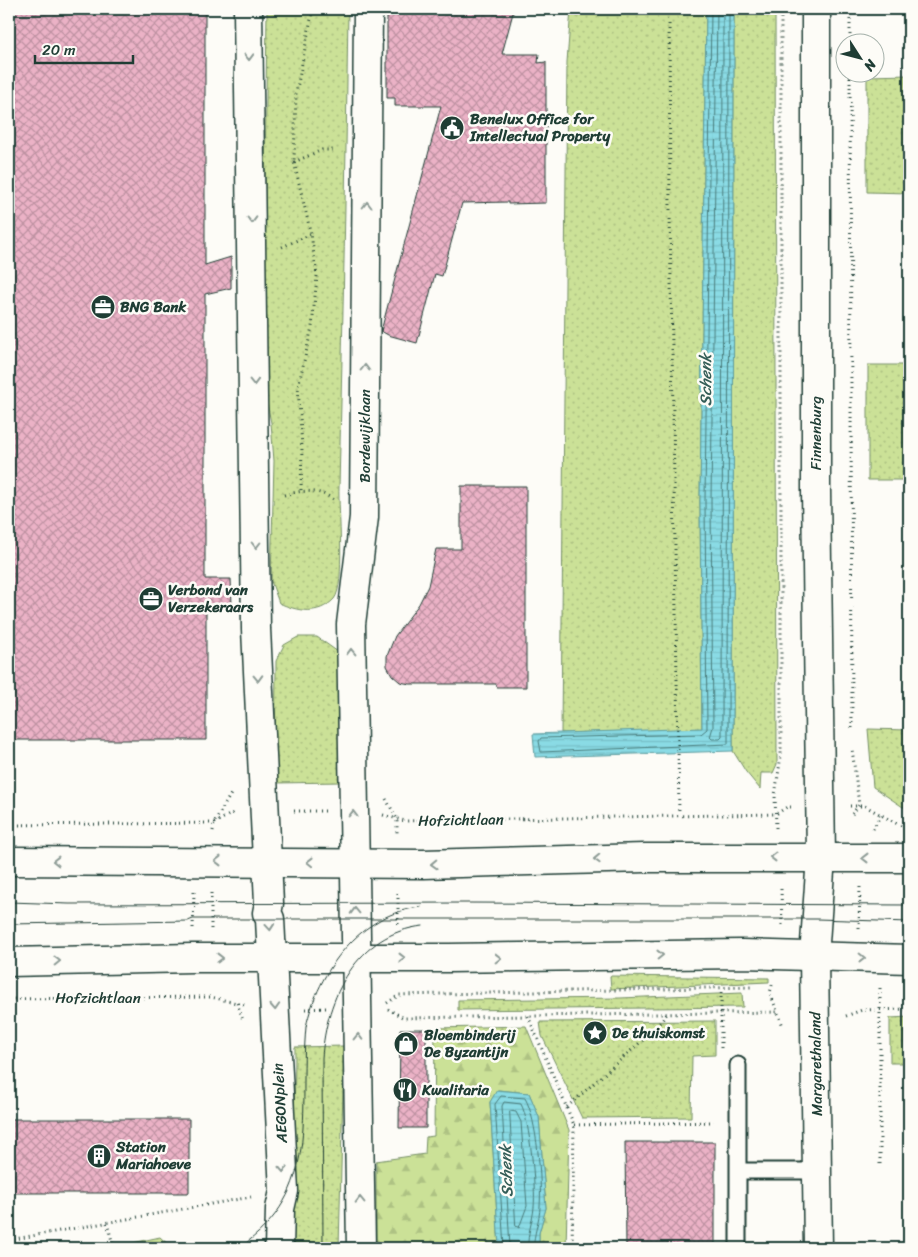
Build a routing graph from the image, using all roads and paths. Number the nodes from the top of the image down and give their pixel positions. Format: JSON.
{"nodes":[{"id":1,"x":248,"y":9,"type":"edge"},
{"id":2,"x":313,"y":9,"type":"edge"},
{"id":3,"x":368,"y":9,"type":"edge"},
{"id":4,"x":669,"y":9,"type":"edge"},
{"id":5,"x":781,"y":9,"type":"edge"},
{"id":6,"x":816,"y":9,"type":"edge"},
{"id":7,"x":850,"y":9,"type":"edge"},
{"id":8,"x":850,"y":32,"type":"edge"},
{"id":9,"x":850,"y":82,"type":"edge"},
{"id":10,"x":367,"y":150,"type":"junction"},
{"id":11,"x":294,"y":162,"type":"junction"},
{"id":12,"x":300,"y":490,"type":"junction"},
{"id":13,"x":256,"y":511,"type":"junction"},
{"id":14,"x":364,"y":517,"type":"junction"},
{"id":15,"x":852,"y":730,"type":"dead end"},
{"id":16,"x":852,"y":740,"type":"dead end"},
{"id":17,"x":859,"y":805,"type":"junction"},
{"id":18,"x":820,"y":808,"type":"junction"},
{"id":19,"x":264,"y":811,"type":"junction"},
{"id":20,"x":353,"y":812,"type":"junction"},
{"id":21,"x":679,"y":814,"type":"junction"},
{"id":22,"x":776,"y":814,"type":"junction"},
{"id":23,"x":881,"y":814,"type":"junction"},
{"id":24,"x":194,"y":824,"type":"junction"},
{"id":25,"x":9,"y":825,"type":"edge"},
{"id":26,"x":909,"y":831,"type":"edge"},
{"id":27,"x":822,"y":857,"type":"junction"},
{"id":28,"x":861,"y":858,"type":"junction"},
{"id":29,"x":909,"y":858,"type":"edge"},
{"id":30,"x":9,"y":861,"type":"edge"},
{"id":31,"x":194,"y":861,"type":"junction"},
{"id":32,"x":267,"y":862,"type":"junction"},
{"id":33,"x":353,"y":863,"type":"junction"},
{"id":34,"x":814,"y":957,"type":"junction"},
{"id":35,"x":193,"y":958,"type":"junction"},
{"id":36,"x":272,"y":958,"type":"junction"},
{"id":37,"x":356,"y":958,"type":"junction"},
{"id":38,"x":860,"y":958,"type":"junction"},
{"id":39,"x":909,"y":959,"type":"edge"},
{"id":40,"x":9,"y":962,"type":"edge"},
{"id":41,"x":880,"y":980,"type":"dead end"},
{"id":42,"x":814,"y":985,"type":"junction"},
{"id":43,"x":758,"y":987,"type":"dead end"},
{"id":44,"x":765,"y":987,"type":"dead end"},
{"id":45,"x":722,"y":988,"type":"junction"},
{"id":46,"x":193,"y":997,"type":"junction"},
{"id":47,"x":9,"y":998,"type":"edge"},
{"id":48,"x":370,"y":1007,"type":"junction"},
{"id":49,"x":275,"y":1009,"type":"junction"},
{"id":50,"x":909,"y":1009,"type":"edge"},
{"id":51,"x":880,"y":1010,"type":"junction"},
{"id":52,"x":721,"y":1013,"type":"junction"},
{"id":53,"x":668,"y":1014,"type":"junction"},
{"id":54,"x":528,"y":1016,"type":"junction"},
{"id":55,"x":814,"y":1021,"type":"junction"},
{"id":56,"x":738,"y":1065,"type":"joint"},
{"id":57,"x":567,"y":1107,"type":"junction"},
{"id":58,"x":738,"y":1121,"type":"junction"},
{"id":59,"x":574,"y":1125,"type":"junction"},
{"id":60,"x":880,"y":1168,"type":"dead end"},
{"id":61,"x":818,"y":1170,"type":"junction"},
{"id":62,"x":738,"y":1171,"type":"junction"},
{"id":63,"x":284,"y":1191,"type":"junction"},
{"id":64,"x":106,"y":1223,"type":"junction"},
{"id":65,"x":9,"y":1240,"type":"edge"},
{"id":66,"x":114,"y":1248,"type":"edge"},
{"id":67,"x":279,"y":1248,"type":"edge"},
{"id":68,"x":361,"y":1248,"type":"edge"},
{"id":69,"x":572,"y":1248,"type":"edge"},
{"id":70,"x":738,"y":1248,"type":"edge"},
{"id":71,"x":818,"y":1248,"type":"edge"}],
"edges":[{"from":1,"to":13,"type":"street","one_way":true},
{"from":2,"to":11,"type":"path"},
{"from":3,"to":10,"type":"street","name":"Bordewijklaan"},
{"from":4,"to":21,"type":"path"},
{"from":5,"to":22,"type":"path"},
{"from":6,"to":18,"type":"street","name":"Finnenburg"},
{"from":7,"to":8,"type":"path"},
{"from":9,"to":15,"type":"path"},
{"from":10,"to":11,"type":"path"},
{"from":14,"to":10,"type":"street","name":"Bordewijklaan","one_way":true},
{"from":11,"to":12,"type":"path"},
{"from":12,"to":13,"type":"path"},
{"from":12,"to":14,"type":"path"},
{"from":13,"to":19,"type":"street","one_way":true},
{"from":20,"to":14,"type":"street","name":"Bordewijklaan","one_way":true},
{"from":16,"to":17,"type":"path"},
{"from":17,"to":18,"type":"path","name":"Hofzichtlaan"},
{"from":17,"to":23,"type":"path","name":"Hofzichtlaan"},
{"from":18,"to":22,"type":"path","name":"Hofzichtlaan"},
{"from":18,"to":27,"type":"street","name":"Finnenburg"},
{"from":19,"to":20,"type":"path","name":"Hofzichtlaan"},
{"from":19,"to":24,"type":"path","name":"Hofzichtlaan"},
{"from":19,"to":32,"type":"street"},
{"from":20,"to":21,"type":"path","name":"Hofzichtlaan"},
{"from":33,"to":20,"type":"street","name":"Bordewijklaan","one_way":true},
{"from":21,"to":22,"type":"path","name":"Hofzichtlaan"},
{"from":23,"to":26,"type":"path","name":"Hofzichtlaan"},
{"from":23,"to":28,"type":"path"},
{"from":24,"to":25,"type":"path","name":"Hofzichtlaan"},
{"from":24,"to":31,"type":"path"},
{"from":27,"to":28,"type":"street"},
{"from":27,"to":33,"type":"street","one_way":true},
{"from":27,"to":34,"type":"street"},
{"from":29,"to":28,"type":"street","one_way":true},
{"from":28,"to":38,"type":"path"},
{"from":31,"to":30,"type":"street","one_way":true},
{"from":32,"to":31,"type":"street","one_way":true},
{"from":31,"to":35,"type":"path"},
{"from":33,"to":32,"type":"street","one_way":true},
{"from":32,"to":36,"type":"street","one_way":true},
{"from":37,"to":33,"type":"street","one_way":true},
{"from":37,"to":34,"type":"street","one_way":true},
{"from":34,"to":38,"type":"street"},
{"from":34,"to":42,"type":"street","name":"Margarethaland"},
{"from":35,"to":36,"type":"street","one_way":true},
{"from":40,"to":35,"type":"street","one_way":true},
{"from":35,"to":46,"type":"path"},
{"from":36,"to":37,"type":"street"},
{"from":36,"to":49,"type":"street","name":"AEGONplein","one_way":true},
{"from":37,"to":48,"type":"street"},
{"from":38,"to":39,"type":"street","one_way":true},
{"from":41,"to":51,"type":"path"},
{"from":42,"to":44,"type":"path"},
{"from":42,"to":55,"type":"street","name":"Margarethaland"},
{"from":43,"to":45,"type":"path"},
{"from":45,"to":48,"type":"path"},
{"from":45,"to":52,"type":"path"},
{"from":46,"to":47,"type":"path","name":"Hofzichtlaan"},
{"from":46,"to":49,"type":"path","name":"Hofzichtlaan"},
{"from":48,"to":49,"type":"path","name":"Hofzichtlaan"},
{"from":48,"to":54,"type":"path"},
{"from":68,"to":48,"type":"street","one_way":true},
{"from":49,"to":63,"type":"street","name":"AEGONplein","one_way":true},
{"from":50,"to":51,"type":"path"},
{"from":51,"to":55,"type":"path"},
{"from":51,"to":60,"type":"path"},
{"from":52,"to":53,"type":"path"},
{"from":52,"to":55,"type":"path"},
{"from":52,"to":56,"type":"path"},
{"from":53,"to":54,"type":"path"},
{"from":53,"to":57,"type":"path"},
{"from":54,"to":57,"type":"path"},
{"from":55,"to":61,"type":"street","name":"Margarethaland"},
{"from":56,"to":58,"type":"lane"},
{"from":57,"to":59,"type":"path"},
{"from":58,"to":59,"type":"path"},
{"from":58,"to":62,"type":"lane"},
{"from":59,"to":69,"type":"path"},
{"from":61,"to":62,"type":"lane"},
{"from":61,"to":71,"type":"street","name":"Margarethaland"},
{"from":62,"to":70,"type":"lane"},
{"from":63,"to":64,"type":"path"},
{"from":63,"to":67,"type":"street","name":"AEGONplein"},
{"from":64,"to":65,"type":"path"},
{"from":64,"to":66,"type":"path"}]}
